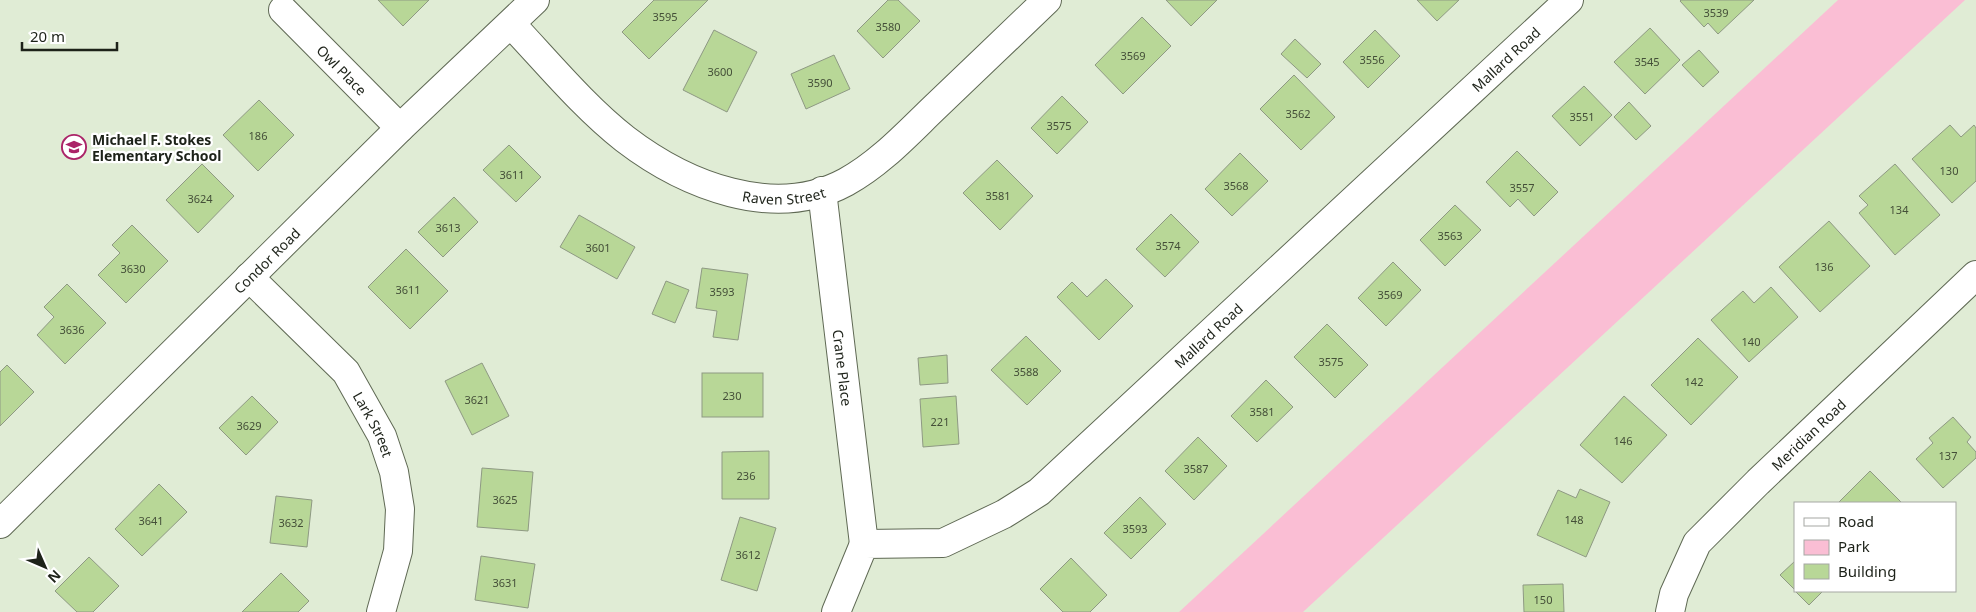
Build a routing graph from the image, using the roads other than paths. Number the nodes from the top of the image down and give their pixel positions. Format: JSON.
{"nodes":[{"id":1,"x":535,"y":0,"type":"edge"},
{"id":2,"x":1047,"y":0,"type":"edge"},
{"id":3,"x":1569,"y":0,"type":"edge"},
{"id":4,"x":283,"y":10,"type":"dead end"},
{"id":5,"x":511,"y":24,"type":"junction"},
{"id":6,"x":400,"y":128,"type":"junction"},
{"id":7,"x":822,"y":191,"type":"junction"},
{"id":8,"x":1976,"y":275,"type":"edge"},
{"id":9,"x":249,"y":277,"type":"junction"},
{"id":10,"x":0,"y":524,"type":"edge"},
{"id":11,"x":864,"y":544,"type":"junction"},
{"id":12,"x":381,"y":612,"type":"edge"},
{"id":13,"x":836,"y":612,"type":"edge"},
{"id":14,"x":1670,"y":612,"type":"edge"}],
"edges":[{"from":1,"to":5,"type":"street","name":"Condor Road"},
{"from":2,"to":7,"type":"street","name":"Raven Street"},
{"from":3,"to":11,"type":"street","name":"Mallard Road"},
{"from":4,"to":6,"type":"street","name":"Owl Place"},
{"from":5,"to":6,"type":"street","name":"Condor Road"},
{"from":5,"to":7,"type":"street","name":"Raven Street"},
{"from":6,"to":9,"type":"street","name":"Condor Road"},
{"from":7,"to":11,"type":"street","name":"Crane Place"},
{"from":8,"to":14,"type":"street","name":"Meridian Road"},
{"from":9,"to":10,"type":"street","name":"Condor Road"},
{"from":9,"to":12,"type":"street","name":"Lark Street"},
{"from":11,"to":13,"type":"street"}]}
